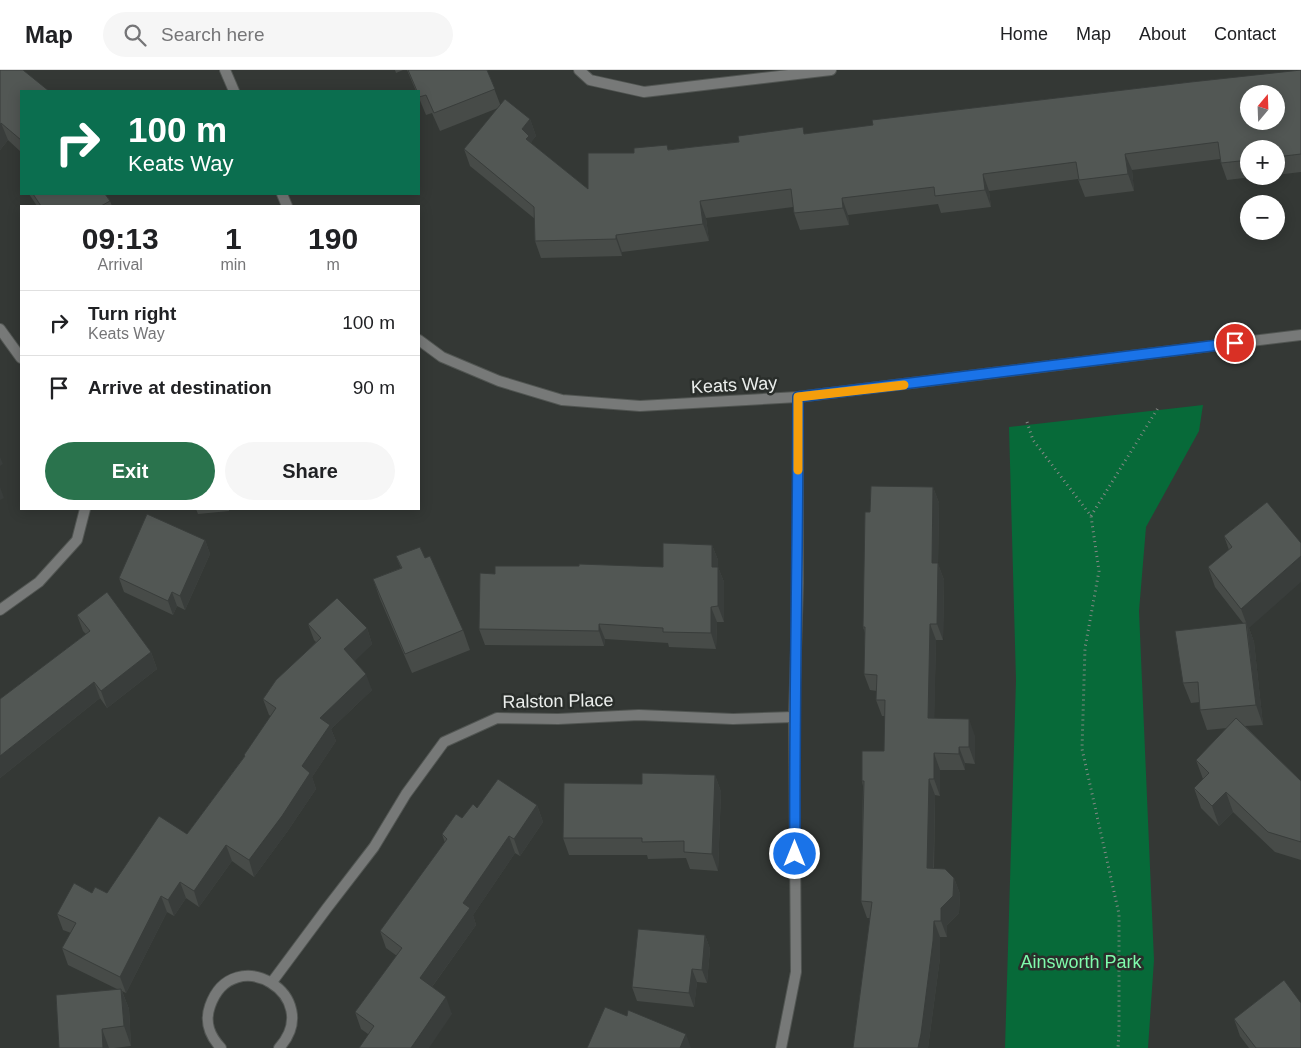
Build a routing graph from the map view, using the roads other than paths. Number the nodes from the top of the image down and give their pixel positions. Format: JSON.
{"nodes":[{"id":1,"x":225,"y":70,"type":"edge"},
{"id":2,"x":579,"y":70,"type":"edge"},
{"id":3,"x":831,"y":70,"type":"edge"},
{"id":4,"x":234,"y":90,"type":"edge"},
{"id":5,"x":0,"y":329,"type":"edge"},
{"id":6,"x":1301,"y":335,"type":"edge"},
{"id":7,"x":420,"y":341,"type":"edge"},
{"id":8,"x":20,"y":357,"type":"edge"},
{"id":9,"x":798,"y":397,"type":"junction"},
{"id":10,"x":85,"y":510,"type":"edge"},
{"id":11,"x":0,"y":610,"type":"edge"},
{"id":12,"x":794,"y":717,"type":"junction"},
{"id":13,"x":272,"y":982,"type":"junction"},
{"id":14,"x":221,"y":1048,"type":"edge"},
{"id":15,"x":279,"y":1048,"type":"edge"},
{"id":16,"x":781,"y":1048,"type":"edge"}],
"edges":[{"from":1,"to":4,"type":"street"},
{"from":2,"to":3,"type":"street"},
{"from":5,"to":8,"type":"street"},
{"from":6,"to":9,"type":"street","name":"Keats Way"},
{"from":7,"to":9,"type":"street","name":"Keats Way"},
{"from":9,"to":12,"type":"street"},
{"from":10,"to":11,"type":"street"},
{"from":12,"to":13,"type":"street","name":"Ralston Place"},
{"from":12,"to":16,"type":"street"},
{"from":13,"to":14,"type":"street"},
{"from":13,"to":15,"type":"street"}]}
